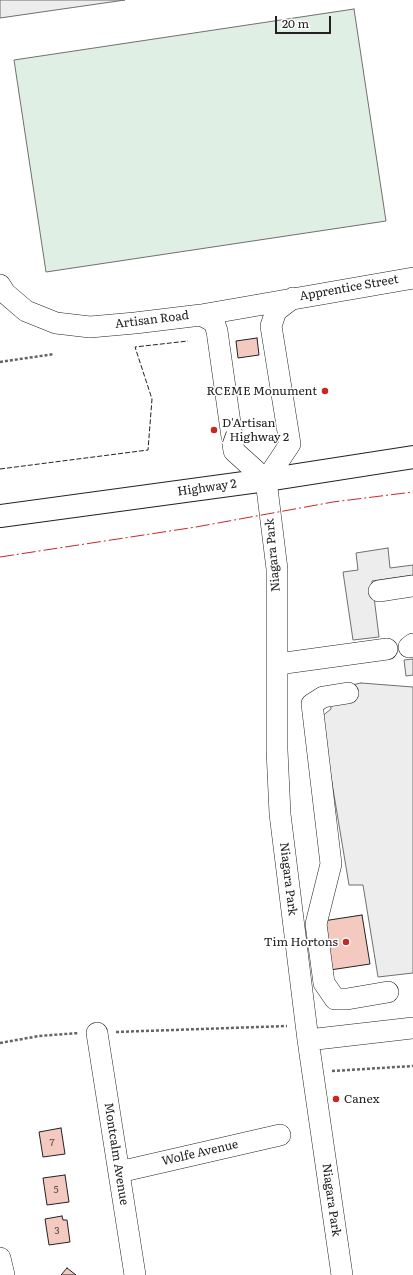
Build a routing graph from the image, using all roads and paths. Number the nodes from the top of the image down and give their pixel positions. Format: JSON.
{"nodes":[{"id":1,"x":413,"y":278,"type":"edge"},
{"id":2,"x":0,"y":285,"type":"edge"},
{"id":3,"x":293,"y":298,"type":"junction"},
{"id":4,"x":201,"y":315,"type":"junction"},
{"id":5,"x":54,"y":354,"type":"dead end"},
{"id":6,"x":0,"y":362,"type":"edge"},
{"id":7,"x":413,"y":457,"type":"edge"},
{"id":8,"x":266,"y":480,"type":"junction"},
{"id":9,"x":0,"y":516,"type":"edge"},
{"id":10,"x":413,"y":586,"type":"edge"},
{"id":11,"x":379,"y":591,"type":"dead end"},
{"id":12,"x":387,"y":650,"type":"dead end"},
{"id":13,"x":278,"y":664,"type":"junction"},
{"id":14,"x":348,"y":693,"type":"dead end"},
{"id":15,"x":388,"y":992,"type":"dead end"},
{"id":16,"x":288,"y":1026,"type":"dead end"},
{"id":17,"x":413,"y":1028,"type":"edge"},
{"id":18,"x":97,"y":1033,"type":"junction"},
{"id":19,"x":308,"y":1040,"type":"junction"},
{"id":20,"x":0,"y":1042,"type":"edge"},
{"id":21,"x":413,"y":1066,"type":"edge"},
{"id":22,"x":327,"y":1072,"type":"dead end"},
{"id":23,"x":280,"y":1134,"type":"dead end"},
{"id":24,"x":119,"y":1172,"type":"junction"},
{"id":25,"x":0,"y":1258,"type":"edge"},
{"id":26,"x":4,"y":1275,"type":"edge"},
{"id":27,"x":135,"y":1275,"type":"edge"},
{"id":28,"x":342,"y":1275,"type":"edge"}],
"edges":[{"from":1,"to":3,"type":"street","name":"Apprentice Street"},
{"from":2,"to":4,"type":"street","name":"Artisan Road"},
{"from":3,"to":4,"type":"street"},
{"from":3,"to":8,"type":"street","name":"Apprentice Street"},
{"from":4,"to":8,"type":"street","name":"Artisan Road"},
{"from":5,"to":6,"type":"path"},
{"from":7,"to":8,"type":"main road","name":"Highway 2"},
{"from":8,"to":9,"type":"main road","name":"Highway 2"},
{"from":8,"to":13,"type":"street","name":"Niagara Park"},
{"from":10,"to":11,"type":"street"},
{"from":12,"to":13,"type":"street"},
{"from":13,"to":19,"type":"street","name":"Niagara Park"},
{"from":14,"to":15,"type":"street"},
{"from":16,"to":18,"type":"path"},
{"from":17,"to":19,"type":"street"},
{"from":18,"to":20,"type":"path"},
{"from":18,"to":24,"type":"street","name":"Montcalm Avenue"},
{"from":19,"to":28,"type":"street","name":"Niagara Park"},
{"from":21,"to":22,"type":"path"},
{"from":23,"to":24,"type":"street","name":"Wolfe Avenue"},
{"from":24,"to":27,"type":"street","name":"Montcalm Avenue"},
{"from":25,"to":26,"type":"street"}]}
